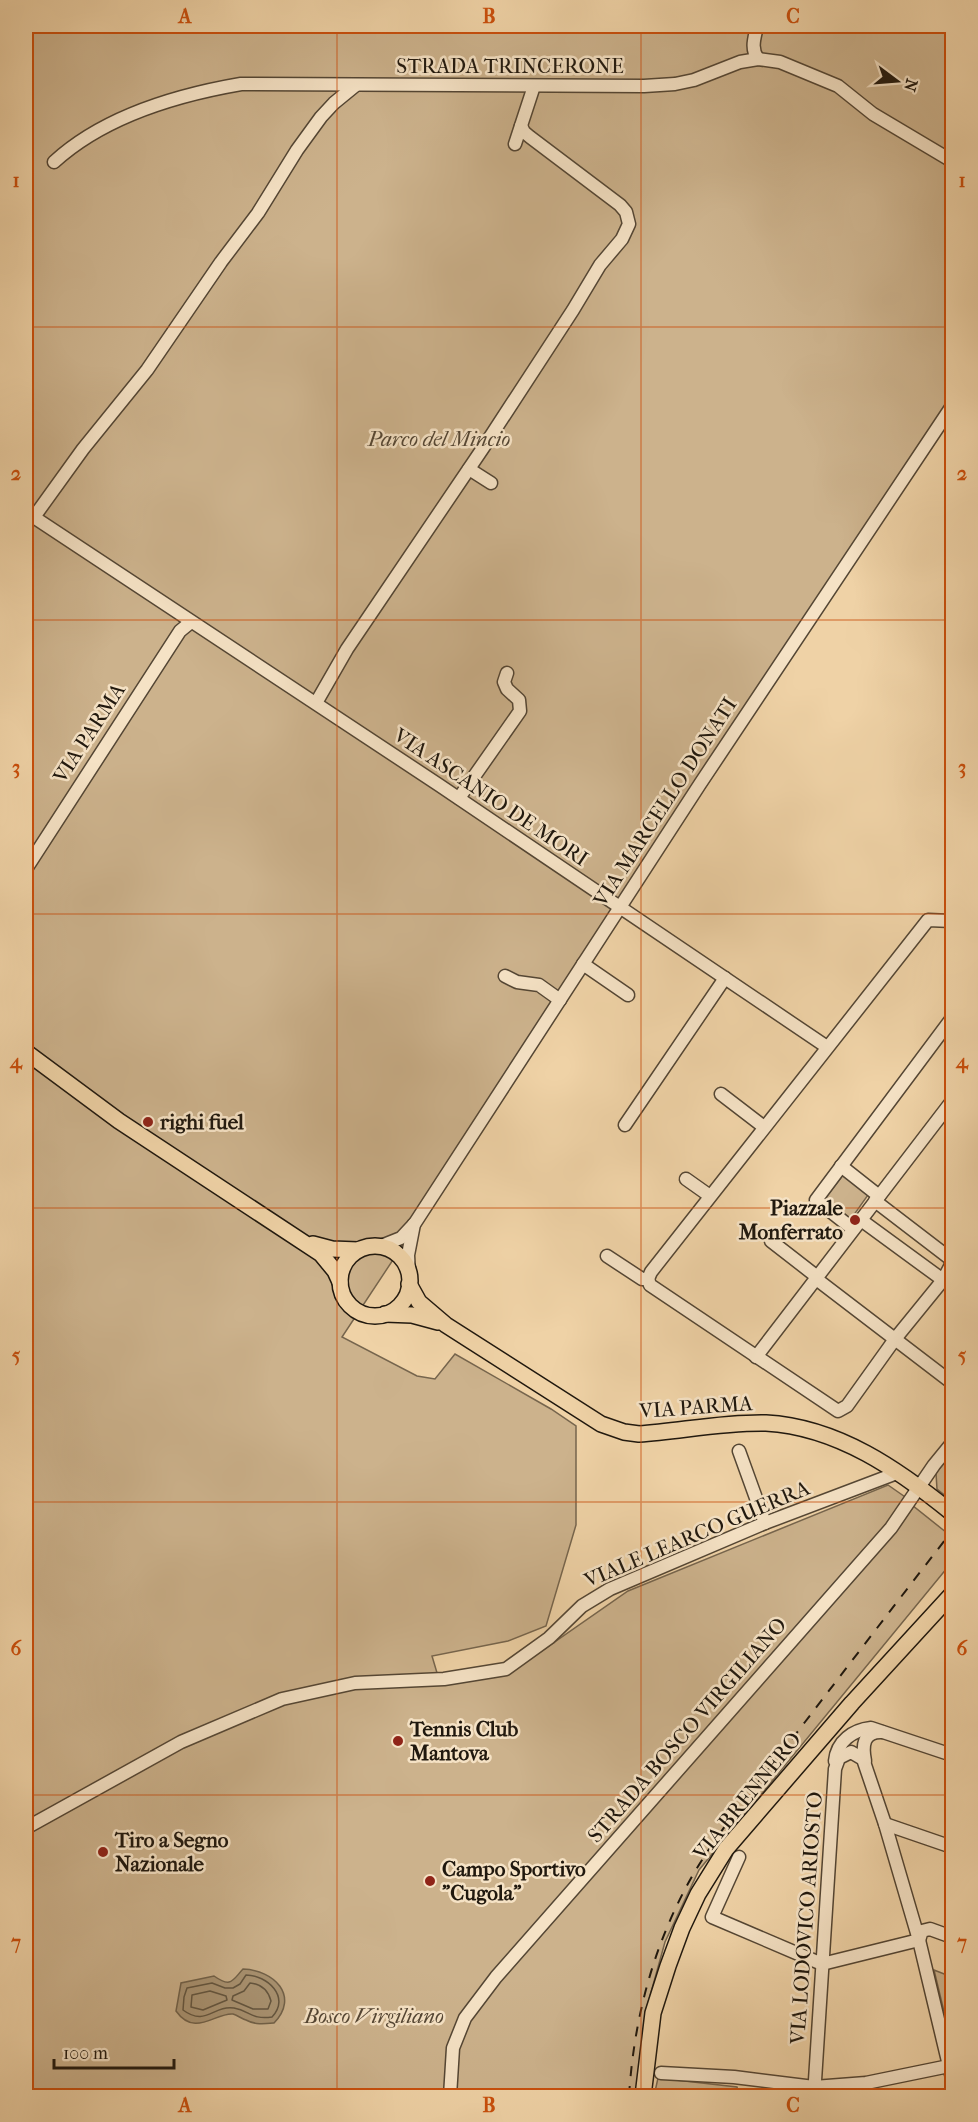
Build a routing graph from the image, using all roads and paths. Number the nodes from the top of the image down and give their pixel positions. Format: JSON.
{"nodes":[{"id":1,"x":758,"y":26,"type":"edge"},
{"id":2,"x":758,"y":59,"type":"junction"},
{"id":3,"x":356,"y":85,"type":"junction"},
{"id":4,"x":534,"y":86,"type":"junction"},
{"id":5,"x":522,"y":126,"type":"junction"},
{"id":6,"x":515,"y":144,"type":"dead end"},
{"id":7,"x":952,"y":161,"type":"edge"},
{"id":8,"x":54,"y":162,"type":"dead end"},
{"id":9,"x":952,"y":406,"type":"edge"},
{"id":10,"x":469,"y":469,"type":"junction"},
{"id":11,"x":490,"y":483,"type":"dead end"},
{"id":12,"x":30,"y":514,"type":"edge"},
{"id":13,"x":191,"y":622,"type":"junction"},
{"id":14,"x":507,"y":673,"type":"dead end"},
{"id":15,"x":316,"y":703,"type":"junction"},
{"id":16,"x":459,"y":798,"type":"junction"},
{"id":17,"x":26,"y":869,"type":"edge"},
{"id":18,"x":620,"y":907,"type":"junction"},
{"id":19,"x":952,"y":921,"type":"edge"},
{"id":20,"x":583,"y":964,"type":"junction"},
{"id":21,"x":505,"y":976,"type":"dead end"},
{"id":22,"x":724,"y":978,"type":"junction"},
{"id":23,"x":628,"y":995,"type":"dead end"},
{"id":24,"x":560,"y":1000,"type":"junction"},
{"id":25,"x":952,"y":1018,"type":"edge"},
{"id":26,"x":827,"y":1047,"type":"junction"},
{"id":27,"x":26,"y":1052,"type":"edge"},
{"id":28,"x":721,"y":1094,"type":"dead end"},
{"id":29,"x":952,"y":1101,"type":"edge"},
{"id":30,"x":625,"y":1125,"type":"dead end"},
{"id":31,"x":764,"y":1128,"type":"junction"},
{"id":32,"x":841,"y":1166,"type":"junction"},
{"id":33,"x":686,"y":1179,"type":"dead end"},
{"id":34,"x":710,"y":1196,"type":"junction"},
{"id":35,"x":877,"y":1198,"type":"junction"},
{"id":36,"x":415,"y":1223,"type":"junction"},
{"id":37,"x":857,"y":1224,"type":"junction"},
{"id":38,"x":299,"y":1239,"type":"junction"},
{"id":39,"x":771,"y":1241,"type":"dead end"},
{"id":40,"x":381,"y":1246,"type":"junction"},
{"id":41,"x":358,"y":1250,"type":"junction"},
{"id":42,"x":607,"y":1256,"type":"dead end"},
{"id":43,"x":950,"y":1269,"type":"edge"},
{"id":44,"x":816,"y":1277,"type":"junction"},
{"id":45,"x":409,"y":1279,"type":"junction"},
{"id":46,"x":648,"y":1279,"type":"junction"},
{"id":47,"x":340,"y":1282,"type":"junction"},
{"id":48,"x":385,"y":1314,"type":"junction"},
{"id":49,"x":446,"y":1325,"type":"junction"},
{"id":50,"x":896,"y":1339,"type":"junction"},
{"id":51,"x":756,"y":1357,"type":"junction"},
{"id":52,"x":951,"y":1382,"type":"dead end"},
{"id":53,"x":952,"y":1443,"type":"edge"},
{"id":54,"x":739,"y":1451,"type":"dead end"},
{"id":55,"x":897,"y":1473,"type":"junction"},
{"id":56,"x":919,"y":1488,"type":"junction"},
{"id":57,"x":952,"y":1513,"type":"edge"},
{"id":58,"x":765,"y":1523,"type":"junction"},
{"id":59,"x":952,"y":1595,"type":"edge"},
{"id":60,"x":890,"y":1733,"type":"junction"},
{"id":61,"x":952,"y":1755,"type":"edge"},
{"id":62,"x":865,"y":1763,"type":"junction"},
{"id":63,"x":835,"y":1769,"type":"junction"},
{"id":64,"x":885,"y":1824,"type":"junction"},
{"id":65,"x":26,"y":1828,"type":"edge"},
{"id":66,"x":951,"y":1842,"type":"edge"},
{"id":67,"x":739,"y":1857,"type":"dead end"},
{"id":68,"x":952,"y":1937,"type":"edge"},
{"id":69,"x":919,"y":1940,"type":"junction"},
{"id":70,"x":822,"y":1964,"type":"junction"},
{"id":71,"x":951,"y":2072,"type":"edge"},
{"id":72,"x":661,"y":2073,"type":"dead end"},
{"id":73,"x":814,"y":2092,"type":"edge"},
{"id":74,"x":450,"y":2097,"type":"edge"},
{"id":75,"x":643,"y":2097,"type":"edge"}],
"edges":[{"from":1,"to":2,"type":"street"},
{"from":2,"to":4,"type":"street","name":"STRADA TRINCERONE"},
{"from":2,"to":7,"type":"street","name":"STRADA TRINCERONE"},
{"from":3,"to":4,"type":"street","name":"STRADA TRINCERONE"},
{"from":3,"to":8,"type":"street","name":"STRADA TRINCERONE"},
{"from":3,"to":12,"type":"street"},
{"from":4,"to":5,"type":"street"},
{"from":5,"to":6,"type":"street"},
{"from":5,"to":10,"type":"street"},
{"from":9,"to":18,"type":"street","name":"VIA MARCELLO DONATI"},
{"from":10,"to":11,"type":"street"},
{"from":10,"to":15,"type":"street"},
{"from":12,"to":13,"type":"street","name":"VIA ASCANIO DE MORI"},
{"from":13,"to":15,"type":"street","name":"VIA ASCANIO DE MORI"},
{"from":13,"to":17,"type":"street","name":"VIA PARMA"},
{"from":14,"to":16,"type":"street"},
{"from":15,"to":16,"type":"street","name":"VIA ASCANIO DE MORI"},
{"from":16,"to":18,"type":"street","name":"VIA ASCANIO DE MORI"},
{"from":18,"to":20,"type":"street","name":"VIA MARCELLO DONATI"},
{"from":18,"to":22,"type":"street","name":"VIA ASCANIO DE MORI"},
{"from":19,"to":26,"type":"street"},
{"from":20,"to":23,"type":"street"},
{"from":20,"to":24,"type":"street","name":"VIA MARCELLO DONATI"},
{"from":21,"to":24,"type":"street"},
{"from":22,"to":26,"type":"street","name":"VIA ASCANIO DE MORI"},
{"from":22,"to":30,"type":"street"},
{"from":24,"to":36,"type":"street","name":"VIA MARCELLO DONATI"},
{"from":25,"to":32,"type":"street"},
{"from":26,"to":31,"type":"street"},
{"from":27,"to":38,"type":"main road"},
{"from":28,"to":31,"type":"street"},
{"from":29,"to":35,"type":"street"},
{"from":31,"to":34,"type":"street"},
{"from":32,"to":35,"type":"street"},
{"from":32,"to":37,"type":"street"},
{"from":33,"to":34,"type":"street"},
{"from":34,"to":46,"type":"street"},
{"from":35,"to":37,"type":"street"},
{"from":35,"to":43,"type":"street"},
{"from":36,"to":40,"type":"street","name":"VIA MARCELLO DONATI"},
{"from":36,"to":45,"type":"street","name":"VIA MARCELLO DONATI"},
{"from":37,"to":43,"type":"street"},
{"from":37,"to":44,"type":"street"},
{"from":38,"to":41,"type":"main road"},
{"from":38,"to":47,"type":"main road"},
{"from":39,"to":44,"type":"street"},
{"from":40,"to":41,"type":"main road"},
{"from":40,"to":45,"type":"main road"},
{"from":41,"to":47,"type":"main road"},
{"from":42,"to":46,"type":"street"},
{"from":43,"to":50,"type":"street"},
{"from":44,"to":50,"type":"street"},
{"from":44,"to":51,"type":"street"},
{"from":45,"to":48,"type":"main road"},
{"from":45,"to":49,"type":"main road","name":"VIA PARMA"},
{"from":46,"to":51,"type":"street"},
{"from":47,"to":48,"type":"main road"},
{"from":48,"to":49,"type":"main road","name":"VIA PARMA"},
{"from":49,"to":55,"type":"main road","name":"VIA PARMA"},
{"from":50,"to":51,"type":"street"},
{"from":50,"to":52,"type":"street"},
{"from":53,"to":56,"type":"street","name":"STRADA BOSCO VIRGILIANO"},
{"from":54,"to":58,"type":"street"},
{"from":55,"to":56,"type":"main road","name":"VIA PARMA"},
{"from":55,"to":58,"type":"street","name":"VIALE LEARCO GUERRA"},
{"from":56,"to":57,"type":"main road","name":"VIA PARMA"},
{"from":56,"to":74,"type":"street","name":"STRADA BOSCO VIRGILIANO"},
{"from":58,"to":65,"type":"street","name":"VIALE LEARCO GUERRA"},
{"from":59,"to":75,"type":"main road","name":"VIA BRENNERO"},
{"from":60,"to":61,"type":"street"},
{"from":60,"to":62,"type":"street"},
{"from":60,"to":63,"type":"street"},
{"from":62,"to":63,"type":"street","name":"VIA LODOVICO ARIOSTO"},
{"from":62,"to":64,"type":"street"},
{"from":63,"to":70,"type":"street","name":"VIA LODOVICO ARIOSTO"},
{"from":64,"to":66,"type":"street"},
{"from":64,"to":69,"type":"street"},
{"from":67,"to":70,"type":"street"},
{"from":68,"to":69,"type":"street"},
{"from":69,"to":70,"type":"street"},
{"from":69,"to":71,"type":"street"},
{"from":70,"to":73,"type":"street","name":"VIA LODOVICO ARIOSTO"},
{"from":71,"to":73,"type":"street"},
{"from":72,"to":73,"type":"street"}]}
